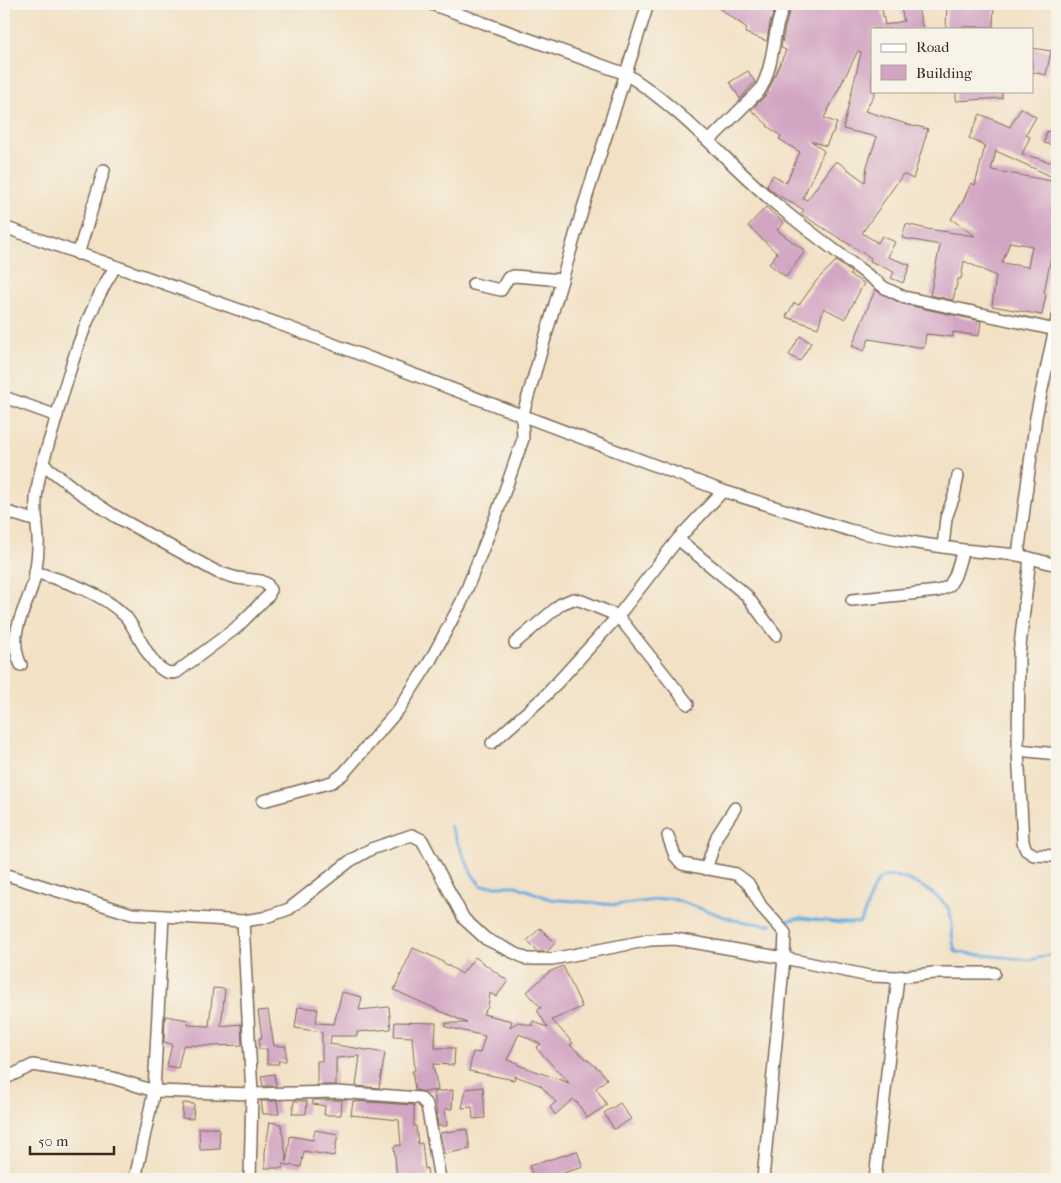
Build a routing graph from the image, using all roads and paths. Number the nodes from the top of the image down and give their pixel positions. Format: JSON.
{"nodes":[{"id":1,"x":431,"y":4,"type":"edge"},
{"id":2,"x":648,"y":4,"type":"edge"},
{"id":3,"x":785,"y":4,"type":"edge"},
{"id":4,"x":626,"y":74,"type":"junction"},
{"id":5,"x":709,"y":142,"type":"junction"},
{"id":6,"x":104,"y":170,"type":"dead end"},
{"id":7,"x":4,"y":227,"type":"edge"},
{"id":8,"x":78,"y":254,"type":"junction"},
{"id":9,"x":115,"y":267,"type":"junction"},
{"id":10,"x":562,"y":280,"type":"junction"},
{"id":11,"x":472,"y":284,"type":"dead end"},
{"id":12,"x":1057,"y":325,"type":"edge"},
{"id":13,"x":4,"y":397,"type":"edge"},
{"id":14,"x":57,"y":416,"type":"junction"},
{"id":15,"x":522,"y":417,"type":"junction"},
{"id":16,"x":43,"y":464,"type":"junction"},
{"id":17,"x":958,"y":476,"type":"dead end"},
{"id":18,"x":723,"y":491,"type":"junction"},
{"id":19,"x":4,"y":511,"type":"edge"},
{"id":20,"x":37,"y":521,"type":"junction"},
{"id":21,"x":678,"y":539,"type":"junction"},
{"id":22,"x":943,"y":547,"type":"junction"},
{"id":23,"x":963,"y":550,"type":"junction"},
{"id":24,"x":1024,"y":557,"type":"junction"},
{"id":25,"x":1057,"y":565,"type":"edge"},
{"id":26,"x":36,"y":572,"type":"junction"},
{"id":27,"x":852,"y":600,"type":"dead end"},
{"id":28,"x":618,"y":616,"type":"junction"},
{"id":29,"x":776,"y":634,"type":"dead end"},
{"id":30,"x":515,"y":643,"type":"dead end"},
{"id":31,"x":21,"y":665,"type":"dead end"},
{"id":32,"x":688,"y":704,"type":"dead end"},
{"id":33,"x":492,"y":743,"type":"dead end"},
{"id":34,"x":1018,"y":750,"type":"junction"},
{"id":35,"x":1057,"y":754,"type":"edge"},
{"id":36,"x":263,"y":801,"type":"dead end"},
{"id":37,"x":735,"y":808,"type":"dead end"},
{"id":38,"x":668,"y":836,"type":"dead end"},
{"id":39,"x":1057,"y":856,"type":"edge"},
{"id":40,"x":706,"y":869,"type":"junction"},
{"id":41,"x":4,"y":874,"type":"edge"},
{"id":42,"x":163,"y":916,"type":"junction"},
{"id":43,"x":243,"y":921,"type":"junction"},
{"id":44,"x":784,"y":958,"type":"junction"},
{"id":45,"x":994,"y":972,"type":"dead end"},
{"id":46,"x":898,"y":977,"type":"junction"},
{"id":47,"x":4,"y":1079,"type":"edge"},
{"id":48,"x":154,"y":1090,"type":"junction"},
{"id":49,"x":252,"y":1094,"type":"junction"},
{"id":50,"x":135,"y":1179,"type":"edge"},
{"id":51,"x":250,"y":1179,"type":"edge"},
{"id":52,"x":440,"y":1179,"type":"edge"},
{"id":53,"x":762,"y":1179,"type":"edge"},
{"id":54,"x":875,"y":1179,"type":"edge"}],
"edges":[{"from":1,"to":4,"type":"street"},
{"from":2,"to":4,"type":"street"},
{"from":3,"to":5,"type":"street"},
{"from":4,"to":5,"type":"street"},
{"from":4,"to":10,"type":"street"},
{"from":5,"to":12,"type":"street"},
{"from":6,"to":8,"type":"street"},
{"from":7,"to":8,"type":"street"},
{"from":8,"to":9,"type":"street"},
{"from":9,"to":14,"type":"street"},
{"from":9,"to":15,"type":"street"},
{"from":10,"to":11,"type":"street"},
{"from":10,"to":15,"type":"street"},
{"from":12,"to":24,"type":"street"},
{"from":13,"to":14,"type":"street"},
{"from":14,"to":16,"type":"street"},
{"from":15,"to":18,"type":"street"},
{"from":15,"to":36,"type":"street"},
{"from":16,"to":20,"type":"street"},
{"from":16,"to":26,"type":"street"},
{"from":17,"to":22,"type":"street"},
{"from":18,"to":21,"type":"street"},
{"from":18,"to":22,"type":"street"},
{"from":19,"to":20,"type":"street"},
{"from":20,"to":26,"type":"street"},
{"from":21,"to":28,"type":"street"},
{"from":21,"to":29,"type":"street"},
{"from":22,"to":23,"type":"street"},
{"from":23,"to":24,"type":"street"},
{"from":23,"to":27,"type":"street"},
{"from":24,"to":25,"type":"street"},
{"from":24,"to":34,"type":"street"},
{"from":26,"to":31,"type":"street"},
{"from":28,"to":30,"type":"street"},
{"from":28,"to":32,"type":"street"},
{"from":28,"to":33,"type":"street"},
{"from":34,"to":35,"type":"street"},
{"from":34,"to":39,"type":"street"},
{"from":37,"to":40,"type":"street"},
{"from":38,"to":40,"type":"street"},
{"from":40,"to":44,"type":"street"},
{"from":41,"to":42,"type":"street"},
{"from":42,"to":43,"type":"street"},
{"from":42,"to":48,"type":"street"},
{"from":43,"to":44,"type":"street"},
{"from":43,"to":49,"type":"street"},
{"from":44,"to":46,"type":"street"},
{"from":44,"to":53,"type":"street"},
{"from":45,"to":46,"type":"street"},
{"from":46,"to":54,"type":"street"},
{"from":47,"to":48,"type":"street"},
{"from":48,"to":49,"type":"street"},
{"from":48,"to":50,"type":"street"},
{"from":49,"to":51,"type":"street"},
{"from":49,"to":52,"type":"street"}]}
